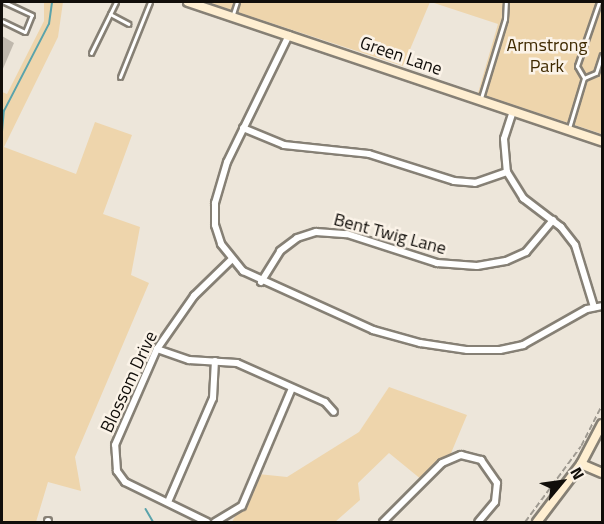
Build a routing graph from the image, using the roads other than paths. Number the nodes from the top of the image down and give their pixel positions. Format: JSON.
{"nodes":[{"id":1,"x":4,"y":2,"type":"edge"},
{"id":2,"x":116,"y":2,"type":"edge"},
{"id":3,"x":150,"y":2,"type":"edge"},
{"id":4,"x":188,"y":2,"type":"edge"},
{"id":5,"x":237,"y":2,"type":"edge"},
{"id":6,"x":506,"y":2,"type":"edge"},
{"id":7,"x":599,"y":2,"type":"edge"},
{"id":8,"x":110,"y":14,"type":"junction"},
{"id":9,"x":232,"y":16,"type":"junction"},
{"id":10,"x":2,"y":21,"type":"edge"},
{"id":11,"x":129,"y":24,"type":"dead end"},
{"id":12,"x":289,"y":35,"type":"junction"},
{"id":13,"x":91,"y":53,"type":"dead end"},
{"id":14,"x":603,"y":55,"type":"edge"},
{"id":15,"x":120,"y":77,"type":"dead end"},
{"id":16,"x":584,"y":78,"type":"junction"},
{"id":17,"x":480,"y":100,"type":"junction"},
{"id":18,"x":513,"y":111,"type":"junction"},
{"id":19,"x":243,"y":128,"type":"junction"},
{"id":20,"x":568,"y":129,"type":"junction"},
{"id":21,"x":603,"y":141,"type":"edge"},
{"id":22,"x":507,"y":172,"type":"junction"},
{"id":23,"x":553,"y":220,"type":"junction"},
{"id":24,"x":231,"y":260,"type":"junction"},
{"id":25,"x":261,"y":282,"type":"junction"},
{"id":26,"x":603,"y":306,"type":"edge"},
{"id":27,"x":594,"y":307,"type":"junction"},
{"id":28,"x":157,"y":349,"type":"junction"},
{"id":29,"x":215,"y":361,"type":"junction"},
{"id":30,"x":292,"y":388,"type":"junction"},
{"id":31,"x":334,"y":412,"type":"dead end"},
{"id":32,"x":603,"y":424,"type":"edge"},
{"id":33,"x":581,"y":464,"type":"junction"},
{"id":34,"x":603,"y":473,"type":"edge"},
{"id":35,"x":168,"y":502,"type":"junction"},
{"id":36,"x":207,"y":522,"type":"edge"},
{"id":37,"x":215,"y":522,"type":"edge"},
{"id":38,"x":383,"y":522,"type":"edge"},
{"id":39,"x":478,"y":522,"type":"edge"},
{"id":40,"x":537,"y":522,"type":"edge"}],
"edges":[{"from":1,"to":10,"type":"lane"},
{"from":2,"to":8,"type":"lane"},
{"from":3,"to":15,"type":"lane"},
{"from":4,"to":9,"type":"street","name":"Green Lane"},
{"from":5,"to":9,"type":"lane"},
{"from":6,"to":17,"type":"lane"},
{"from":7,"to":16,"type":"lane"},
{"from":8,"to":11,"type":"lane"},
{"from":8,"to":13,"type":"lane"},
{"from":9,"to":12,"type":"street","name":"Green Lane"},
{"from":12,"to":17,"type":"street","name":"Green Lane"},
{"from":12,"to":19,"type":"street"},
{"from":14,"to":16,"type":"lane"},
{"from":16,"to":20,"type":"lane"},
{"from":17,"to":18,"type":"street","name":"Green Lane"},
{"from":18,"to":20,"type":"street","name":"Green Lane"},
{"from":18,"to":22,"type":"street"},
{"from":19,"to":22,"type":"street"},
{"from":19,"to":24,"type":"street"},
{"from":20,"to":21,"type":"street","name":"Green Lane"},
{"from":22,"to":23,"type":"street"},
{"from":23,"to":25,"type":"street","name":"Bent Twig Lane"},
{"from":23,"to":27,"type":"street"},
{"from":24,"to":25,"type":"street"},
{"from":24,"to":28,"type":"street","name":"Blossom Drive"},
{"from":25,"to":27,"type":"street"},
{"from":26,"to":27,"type":"street"},
{"from":28,"to":29,"type":"street"},
{"from":28,"to":35,"type":"street","name":"Blossom Drive"},
{"from":29,"to":30,"type":"street"},
{"from":29,"to":35,"type":"street"},
{"from":30,"to":31,"type":"street"},
{"from":30,"to":37,"type":"street"},
{"from":32,"to":33,"type":"street"},
{"from":33,"to":34,"type":"street"},
{"from":33,"to":40,"type":"street"},
{"from":35,"to":36,"type":"street","name":"Blossom Drive"},
{"from":38,"to":39,"type":"street"}]}
